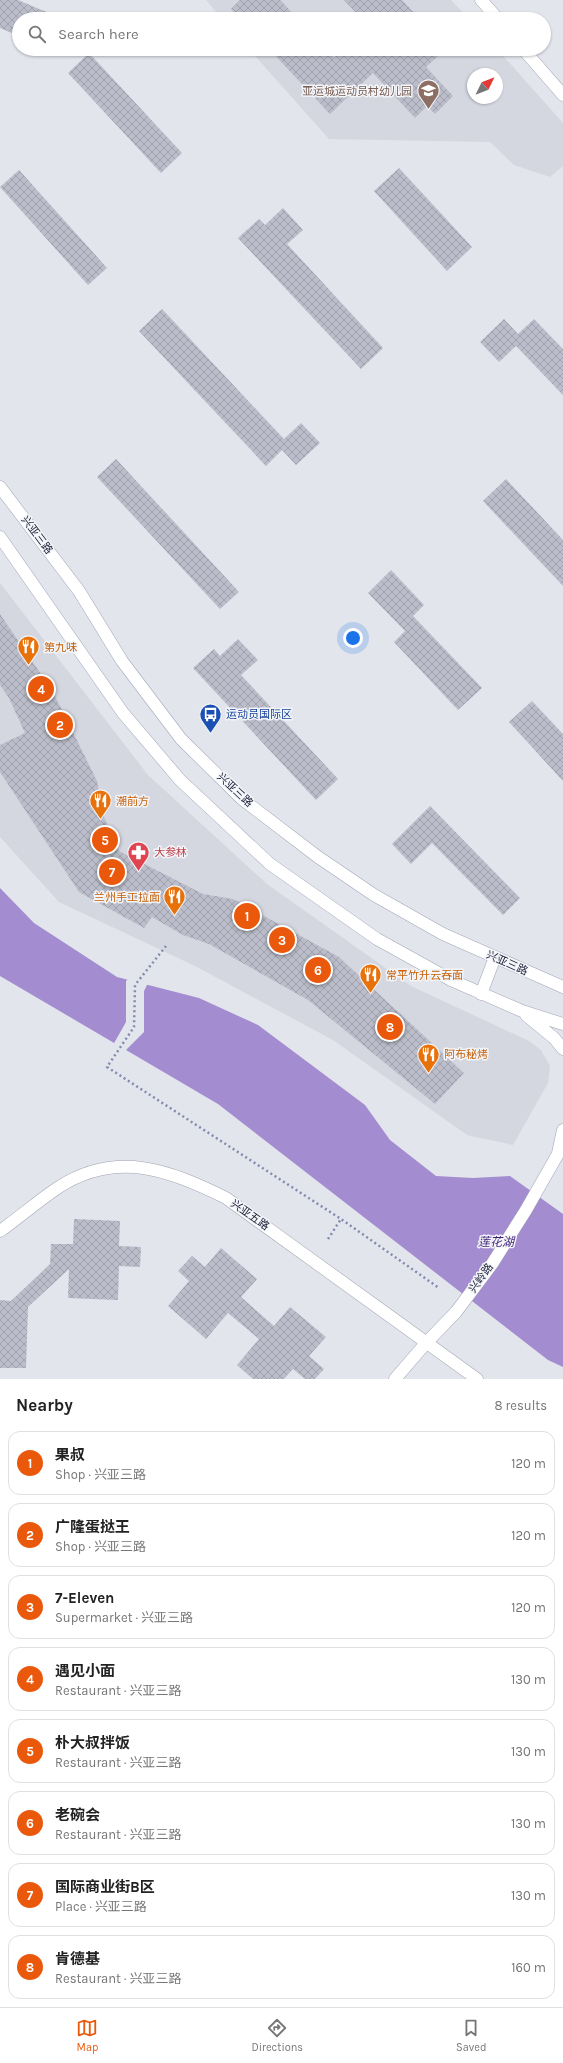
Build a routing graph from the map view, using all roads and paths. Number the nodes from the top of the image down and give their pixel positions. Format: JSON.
{"nodes":[{"id":1,"x":481,"y":0,"type":"edge"},
{"id":2,"x":492,"y":12,"type":"edge"},
{"id":3,"x":529,"y":56,"type":"edge"},
{"id":4,"x":563,"y":95,"type":"edge"},
{"id":5,"x":0,"y":487,"type":"edge"},
{"id":6,"x":0,"y":537,"type":"edge"},
{"id":7,"x":166,"y":946,"type":"dead end"},
{"id":8,"x":494,"y":957,"type":"junction"},
{"id":9,"x":560,"y":984,"type":"edge"},
{"id":10,"x":481,"y":994,"type":"junction"},
{"id":11,"x":522,"y":1011,"type":"junction"},
{"id":12,"x":563,"y":1024,"type":"edge"},
{"id":13,"x":563,"y":1049,"type":"edge"},
{"id":14,"x":563,"y":1130,"type":"edge"},
{"id":15,"x":561,"y":1149,"type":"edge"},
{"id":16,"x":341,"y":1219,"type":"junction"},
{"id":17,"x":0,"y":1231,"type":"edge"},
{"id":18,"x":328,"y":1239,"type":"dead end"},
{"id":19,"x":439,"y":1288,"type":"dead end"},
{"id":20,"x":426,"y":1343,"type":"junction"},
{"id":21,"x":395,"y":1379,"type":"edge"},
{"id":22,"x":477,"y":1379,"type":"edge"}],
"edges":[{"from":1,"to":2,"type":"street"},
{"from":3,"to":4,"type":"street"},
{"from":5,"to":8,"type":"street","name":"兴亚三路"},
{"from":6,"to":10,"type":"street"},
{"from":7,"to":16,"type":"path"},
{"from":8,"to":9,"type":"street","name":"兴亚三路"},
{"from":8,"to":10,"type":"street"},
{"from":10,"to":11,"type":"street"},
{"from":11,"to":12,"type":"street"},
{"from":11,"to":13,"type":"street"},
{"from":14,"to":15,"type":"street","name":"兴岭路"},
{"from":15,"to":20,"type":"street","name":"兴岭路"},
{"from":16,"to":18,"type":"path"},
{"from":16,"to":19,"type":"path"},
{"from":17,"to":20,"type":"street","name":"兴亚五路"},
{"from":20,"to":21,"type":"street","name":"兴岭路"},
{"from":20,"to":22,"type":"street","name":"兴亚五路"}]}
